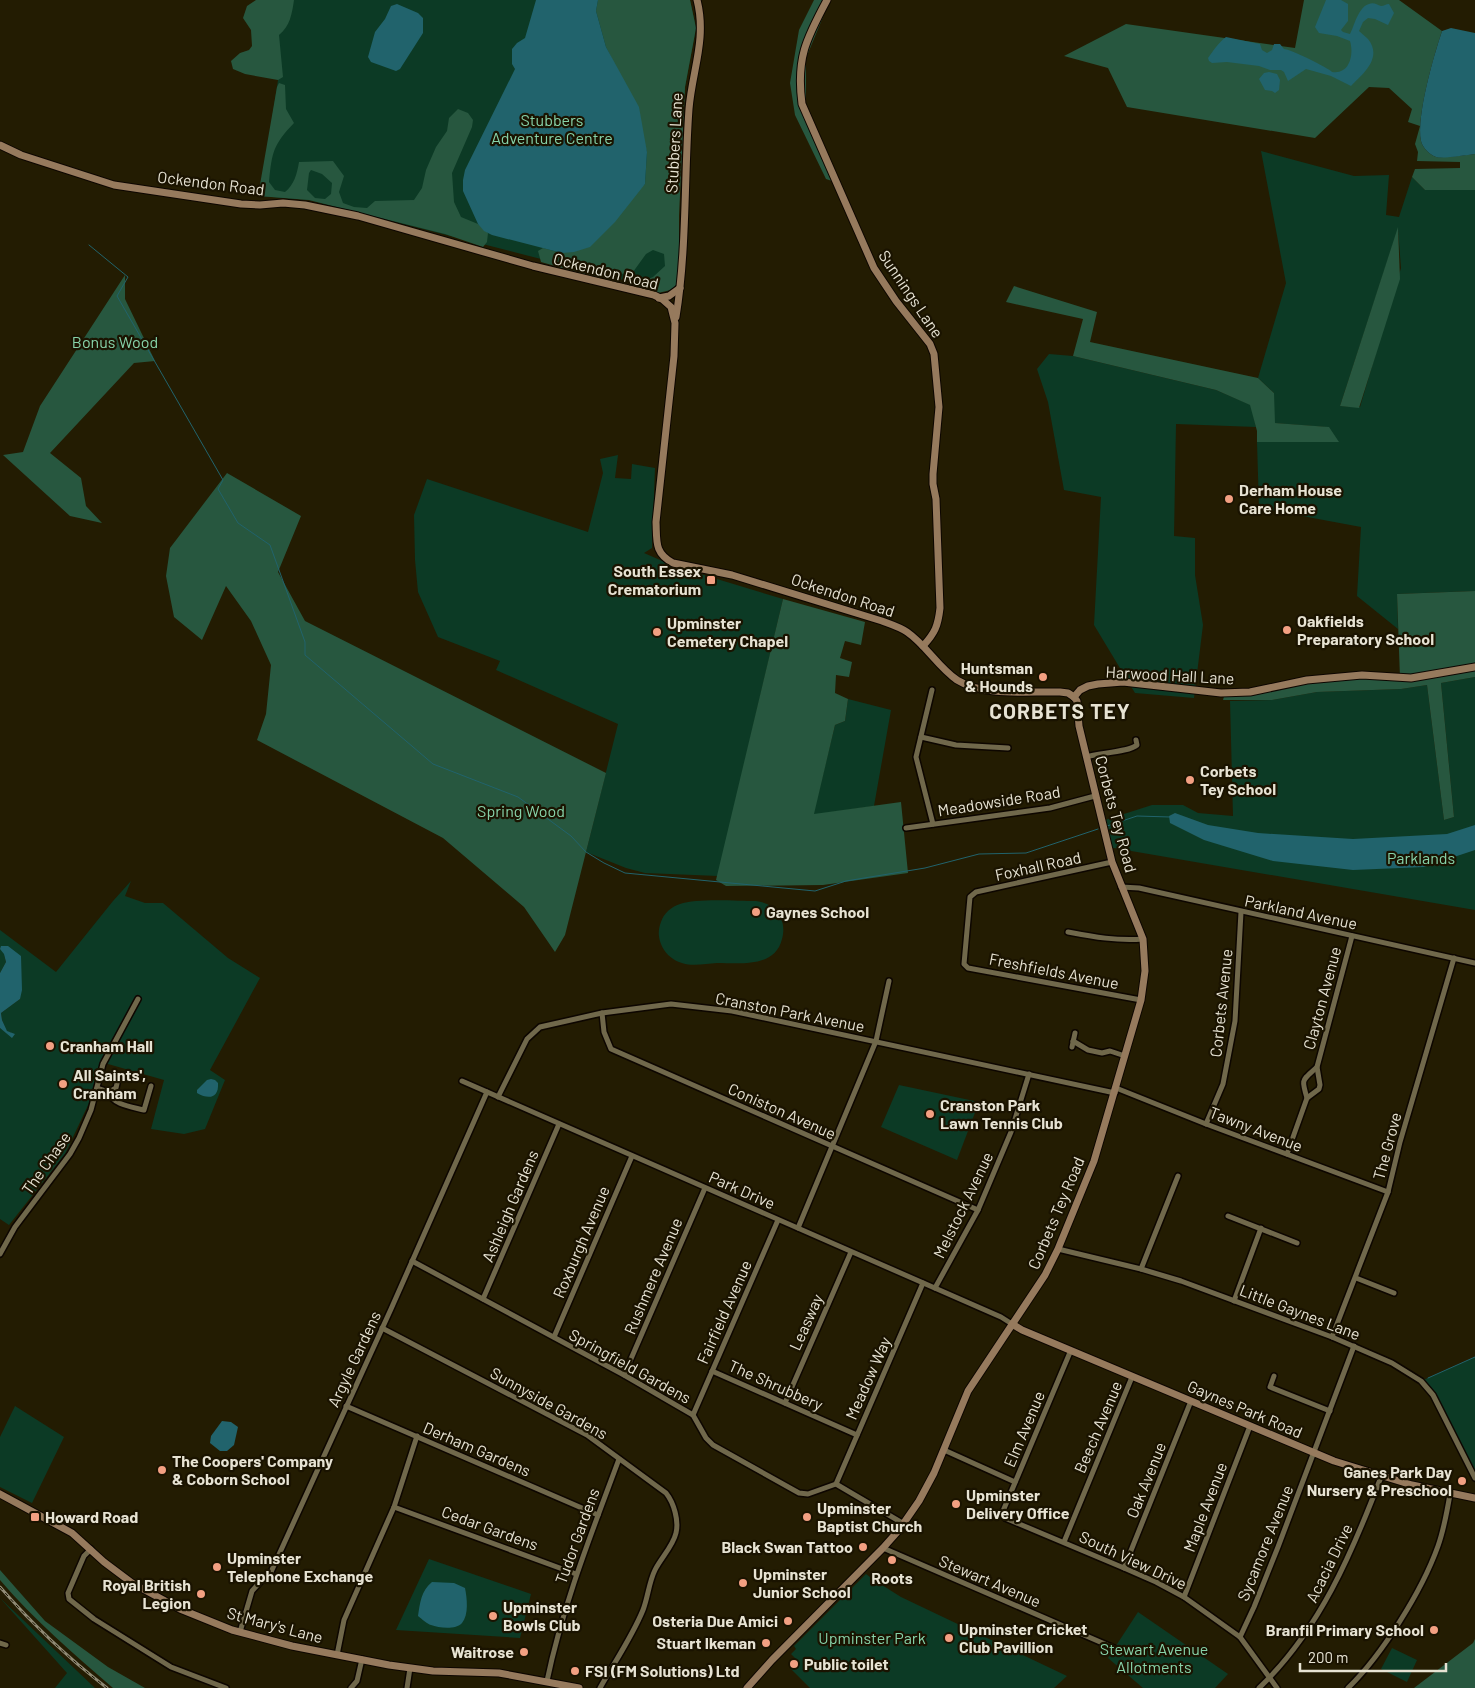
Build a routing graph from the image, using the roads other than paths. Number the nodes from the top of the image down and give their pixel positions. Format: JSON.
{"nodes":[{"id":1,"x":697,"y":0,"type":"edge"},
{"id":2,"x":827,"y":0,"type":"edge"},
{"id":3,"x":0,"y":145,"type":"edge"},
{"id":4,"x":680,"y":288,"type":"junction"},
{"id":5,"x":659,"y":298,"type":"junction"},
{"id":6,"x":675,"y":323,"type":"junction"},
{"id":7,"x":923,"y":646,"type":"junction"},
{"id":8,"x":1475,"y":667,"type":"edge"},
{"id":9,"x":932,"y":690,"type":"dead end"},
{"id":10,"x":1074,"y":697,"type":"junction"},
{"id":11,"x":921,"y":737,"type":"junction"},
{"id":12,"x":1136,"y":740,"type":"dead end"},
{"id":13,"x":1008,"y":748,"type":"dead end"},
{"id":14,"x":1086,"y":757,"type":"junction"},
{"id":15,"x":1095,"y":796,"type":"junction"},
{"id":16,"x":933,"y":824,"type":"junction"},
{"id":17,"x":906,"y":828,"type":"dead end"},
{"id":18,"x":1112,"y":862,"type":"junction"},
{"id":19,"x":1121,"y":887,"type":"junction"},
{"id":20,"x":1241,"y":912,"type":"junction"},
{"id":21,"x":1068,"y":932,"type":"dead end"},
{"id":22,"x":1352,"y":936,"type":"junction"},
{"id":23,"x":1143,"y":938,"type":"junction"},
{"id":24,"x":1454,"y":958,"type":"junction"},
{"id":25,"x":1475,"y":963,"type":"edge"},
{"id":26,"x":964,"y":964,"type":"joint"},
{"id":27,"x":889,"y":981,"type":"dead end"},
{"id":28,"x":138,"y":999,"type":"dead end"},
{"id":29,"x":1141,"y":1000,"type":"junction"},
{"id":30,"x":602,"y":1013,"type":"junction"},
{"id":31,"x":1075,"y":1033,"type":"dead end"},
{"id":32,"x":876,"y":1041,"type":"junction"},
{"id":33,"x":1074,"y":1041,"type":"junction"},
{"id":34,"x":1072,"y":1047,"type":"dead end"},
{"id":35,"x":1125,"y":1056,"type":"junction"},
{"id":36,"x":1317,"y":1067,"type":"junction"},
{"id":37,"x":1028,"y":1074,"type":"junction"},
{"id":38,"x":118,"y":1079,"type":"dead end"},
{"id":39,"x":462,"y":1081,"type":"dead end"},
{"id":40,"x":151,"y":1086,"type":"dead end"},
{"id":41,"x":97,"y":1088,"type":"junction"},
{"id":42,"x":1115,"y":1090,"type":"junction"},
{"id":43,"x":109,"y":1092,"type":"junction"},
{"id":44,"x":487,"y":1092,"type":"junction"},
{"id":45,"x":498,"y":1097,"type":"junction"},
{"id":46,"x":1307,"y":1098,"type":"junction"},
{"id":47,"x":559,"y":1124,"type":"junction"},
{"id":48,"x":1206,"y":1124,"type":"junction"},
{"id":49,"x":832,"y":1146,"type":"junction"},
{"id":50,"x":1287,"y":1154,"type":"junction"},
{"id":51,"x":632,"y":1156,"type":"junction"},
{"id":52,"x":1178,"y":1176,"type":"dead end"},
{"id":53,"x":705,"y":1188,"type":"junction"},
{"id":54,"x":1388,"y":1192,"type":"junction"},
{"id":55,"x":978,"y":1210,"type":"junction"},
{"id":56,"x":1228,"y":1216,"type":"dead end"},
{"id":57,"x":778,"y":1220,"type":"junction"},
{"id":58,"x":798,"y":1228,"type":"junction"},
{"id":59,"x":1261,"y":1228,"type":"junction"},
{"id":60,"x":1297,"y":1243,"type":"dead end"},
{"id":61,"x":1058,"y":1249,"type":"junction"},
{"id":62,"x":851,"y":1252,"type":"junction"},
{"id":63,"x":0,"y":1254,"type":"edge"},
{"id":64,"x":412,"y":1261,"type":"junction"},
{"id":65,"x":1141,"y":1269,"type":"junction"},
{"id":66,"x":1356,"y":1278,"type":"junction"},
{"id":67,"x":923,"y":1283,"type":"junction"},
{"id":68,"x":934,"y":1288,"type":"junction"},
{"id":69,"x":1394,"y":1293,"type":"dead end"},
{"id":70,"x":483,"y":1299,"type":"junction"},
{"id":71,"x":1234,"y":1300,"type":"junction"},
{"id":72,"x":1012,"y":1324,"type":"junction"},
{"id":73,"x":382,"y":1328,"type":"junction"},
{"id":74,"x":554,"y":1337,"type":"junction"},
{"id":75,"x":1332,"y":1337,"type":"junction"},
{"id":76,"x":1354,"y":1346,"type":"junction"},
{"id":77,"x":1071,"y":1350,"type":"junction"},
{"id":78,"x":712,"y":1371,"type":"junction"},
{"id":79,"x":624,"y":1375,"type":"junction"},
{"id":80,"x":1274,"y":1376,"type":"dead end"},
{"id":81,"x":1132,"y":1377,"type":"junction"},
{"id":82,"x":1191,"y":1401,"type":"junction"},
{"id":83,"x":785,"y":1403,"type":"junction"},
{"id":84,"x":346,"y":1406,"type":"junction"},
{"id":85,"x":1330,"y":1411,"type":"junction"},
{"id":86,"x":693,"y":1415,"type":"junction"},
{"id":87,"x":1250,"y":1426,"type":"junction"},
{"id":88,"x":857,"y":1435,"type":"junction"},
{"id":89,"x":417,"y":1436,"type":"junction"},
{"id":90,"x":944,"y":1450,"type":"junction"},
{"id":91,"x":1314,"y":1453,"type":"junction"},
{"id":92,"x":619,"y":1459,"type":"junction"},
{"id":93,"x":1381,"y":1476,"type":"junction"},
{"id":94,"x":1475,"y":1478,"type":"edge"},
{"id":95,"x":1015,"y":1482,"type":"junction"},
{"id":96,"x":836,"y":1484,"type":"junction"},
{"id":97,"x":0,"y":1494,"type":"edge"},
{"id":98,"x":1450,"y":1494,"type":"junction"},
{"id":99,"x":1475,"y":1498,"type":"edge"},
{"id":100,"x":394,"y":1507,"type":"junction"},
{"id":101,"x":598,"y":1515,"type":"junction"},
{"id":102,"x":1005,"y":1518,"type":"joint"},
{"id":103,"x":904,"y":1524,"type":"junction"},
{"id":104,"x":1064,"y":1542,"type":"junction"},
{"id":105,"x":883,"y":1548,"type":"junction"},
{"id":106,"x":91,"y":1549,"type":"junction"},
{"id":107,"x":1124,"y":1568,"type":"junction"},
{"id":108,"x":576,"y":1574,"type":"junction"},
{"id":109,"x":1184,"y":1598,"type":"junction"},
{"id":110,"x":240,"y":1632,"type":"junction"},
{"id":111,"x":1240,"y":1636,"type":"junction"},
{"id":112,"x":1114,"y":1648,"type":"dead end"},
{"id":113,"x":337,"y":1655,"type":"junction"},
{"id":114,"x":362,"y":1659,"type":"junction"},
{"id":115,"x":410,"y":1668,"type":"junction"},
{"id":116,"x":1269,"y":1678,"type":"junction"},
{"id":117,"x":547,"y":1681,"type":"junction"},
{"id":118,"x":226,"y":1688,"type":"edge"},
{"id":119,"x":351,"y":1688,"type":"edge"},
{"id":120,"x":407,"y":1688,"type":"edge"},
{"id":121,"x":579,"y":1688,"type":"edge"},
{"id":122,"x":600,"y":1688,"type":"edge"},
{"id":123,"x":747,"y":1688,"type":"edge"},
{"id":124,"x":1259,"y":1688,"type":"edge"},
{"id":125,"x":1277,"y":1688,"type":"edge"},
{"id":126,"x":1348,"y":1688,"type":"edge"}],
"edges":[{"from":1,"to":4,"type":"main road","name":"Stubbers Lane"},
{"from":2,"to":7,"type":"main road","name":"Sunnings Lane"},
{"from":3,"to":5,"type":"main road","name":"Ockendon Road"},
{"from":4,"to":5,"type":"main road"},
{"from":4,"to":6,"type":"main road","name":"Stubbers Lane"},
{"from":5,"to":6,"type":"main road","name":"Ockendon Road"},
{"from":6,"to":7,"type":"main road","name":"Ockendon Road"},
{"from":7,"to":10,"type":"main road","name":"Ockendon Road"},
{"from":8,"to":10,"type":"main road","name":"Harwood Hall Lane"},
{"from":9,"to":11,"type":"street"},
{"from":10,"to":14,"type":"main road","name":"Corbets Tey Road"},
{"from":11,"to":13,"type":"street"},
{"from":11,"to":16,"type":"street"},
{"from":12,"to":14,"type":"street"},
{"from":14,"to":15,"type":"main road","name":"Corbets Tey Road"},
{"from":15,"to":16,"type":"street","name":"Meadowside Road"},
{"from":15,"to":18,"type":"main road","name":"Corbets Tey Road"},
{"from":16,"to":17,"type":"street","name":"Meadowside Road"},
{"from":18,"to":19,"type":"main road","name":"Corbets Tey Road"},
{"from":18,"to":26,"type":"street","name":"Foxhall Road"},
{"from":19,"to":20,"type":"street","name":"Parkland Avenue"},
{"from":19,"to":23,"type":"main road","name":"Corbets Tey Road"},
{"from":20,"to":22,"type":"street","name":"Parkland Avenue"},
{"from":20,"to":48,"type":"street","name":"Corbets Avenue"},
{"from":21,"to":23,"type":"street"},
{"from":22,"to":24,"type":"street","name":"Parkland Avenue"},
{"from":22,"to":36,"type":"street","name":"Clayton Avenue"},
{"from":23,"to":29,"type":"main road","name":"Corbets Tey Road"},
{"from":24,"to":25,"type":"street","name":"Parkland Avenue"},
{"from":24,"to":54,"type":"street","name":"The Grove"},
{"from":26,"to":29,"type":"street","name":"Freshfields Avenue"},
{"from":27,"to":32,"type":"street"},
{"from":28,"to":41,"type":"street","name":"The Chase"},
{"from":29,"to":35,"type":"main road","name":"Corbets Tey Road"},
{"from":30,"to":32,"type":"street","name":"Cranston Park Avenue"},
{"from":30,"to":45,"type":"street","name":"Cranston Park Avenue"},
{"from":30,"to":49,"type":"street","name":"Coniston Avenue"},
{"from":31,"to":33,"type":"street"},
{"from":32,"to":37,"type":"street","name":"Cranston Park Avenue"},
{"from":32,"to":49,"type":"street"},
{"from":33,"to":34,"type":"street"},
{"from":33,"to":35,"type":"street"},
{"from":35,"to":42,"type":"main road","name":"Corbets Tey Road"},
{"from":36,"to":46,"type":"street","name":"Clayton Avenue"},
{"from":36,"to":46,"type":"street","name":"Clayton Avenue"},
{"from":37,"to":42,"type":"street","name":"Cranston Park Avenue"},
{"from":37,"to":55,"type":"street","name":"Melstock Avenue"},
{"from":38,"to":43,"type":"street"},
{"from":39,"to":44,"type":"street","name":"Park Drive"},
{"from":40,"to":43,"type":"street"},
{"from":41,"to":43,"type":"street"},
{"from":41,"to":63,"type":"street","name":"The Chase"},
{"from":42,"to":48,"type":"street","name":"Tawny Avenue"},
{"from":42,"to":61,"type":"main road","name":"Corbets Tey Road"},
{"from":44,"to":45,"type":"street","name":"Park Drive"},
{"from":44,"to":64,"type":"street","name":"Argyle Gardens"},
{"from":45,"to":47,"type":"street","name":"Park Drive"},
{"from":46,"to":50,"type":"street","name":"Clayton Avenue"},
{"from":47,"to":51,"type":"street","name":"Park Drive"},
{"from":47,"to":70,"type":"street","name":"Ashleigh Gardens"},
{"from":48,"to":50,"type":"street","name":"Tawny Avenue"},
{"from":49,"to":55,"type":"street","name":"Coniston Avenue"},
{"from":49,"to":58,"type":"street"},
{"from":50,"to":54,"type":"street","name":"Tawny Avenue"},
{"from":51,"to":53,"type":"street","name":"Park Drive"},
{"from":51,"to":74,"type":"street","name":"Roxburgh Avenue"},
{"from":52,"to":65,"type":"street"},
{"from":53,"to":57,"type":"street","name":"Park Drive"},
{"from":53,"to":79,"type":"street","name":"Rushmere Avenue"},
{"from":54,"to":66,"type":"street","name":"The Grove"},
{"from":55,"to":68,"type":"street","name":"Melstock Avenue"},
{"from":56,"to":59,"type":"street"},
{"from":57,"to":58,"type":"street","name":"Park Drive"},
{"from":57,"to":78,"type":"street","name":"Fairfield Avenue"},
{"from":58,"to":62,"type":"street","name":"Park Drive"},
{"from":59,"to":60,"type":"street"},
{"from":59,"to":71,"type":"street"},
{"from":61,"to":65,"type":"street","name":"Little Gaynes Lane"},
{"from":61,"to":72,"type":"main road","name":"Corbets Tey Road"},
{"from":62,"to":67,"type":"street","name":"Park Drive"},
{"from":62,"to":83,"type":"street","name":"Leasway"},
{"from":64,"to":70,"type":"street","name":"Springfield Gardens"},
{"from":64,"to":73,"type":"street","name":"Argyle Gardens"},
{"from":65,"to":71,"type":"street","name":"Little Gaynes Lane"},
{"from":66,"to":69,"type":"street"},
{"from":66,"to":75,"type":"street","name":"The Grove"},
{"from":67,"to":68,"type":"street","name":"Park Drive"},
{"from":67,"to":88,"type":"street","name":"Meadow Way"},
{"from":68,"to":72,"type":"street","name":"Park Drive"},
{"from":70,"to":74,"type":"street","name":"Springfield Gardens"},
{"from":71,"to":75,"type":"street","name":"Little Gaynes Lane"},
{"from":72,"to":77,"type":"main road","name":"Gaynes Park Road"},
{"from":72,"to":90,"type":"main road","name":"Corbets Tey Road"},
{"from":73,"to":84,"type":"street","name":"Argyle Gardens"},
{"from":73,"to":92,"type":"street","name":"Sunnyside Gardens"},
{"from":74,"to":79,"type":"street","name":"Springfield Gardens"},
{"from":75,"to":76,"type":"street","name":"Little Gaynes Lane"},
{"from":76,"to":85,"type":"street","name":"Sycamore Avenue"},
{"from":76,"to":94,"type":"street","name":"Little Gaynes Lane"},
{"from":77,"to":81,"type":"main road","name":"Gaynes Park Road"},
{"from":77,"to":95,"type":"street","name":"Elm Avenue"},
{"from":78,"to":83,"type":"street","name":"The Shrubbery"},
{"from":78,"to":86,"type":"street","name":"Fairfield Avenue"},
{"from":79,"to":86,"type":"street","name":"Springfield Gardens"},
{"from":80,"to":85,"type":"street"},
{"from":81,"to":82,"type":"main road","name":"Gaynes Park Road"},
{"from":81,"to":104,"type":"street","name":"Beech Avenue"},
{"from":82,"to":87,"type":"main road","name":"Gaynes Park Road"},
{"from":82,"to":107,"type":"street","name":"Oak Avenue"},
{"from":83,"to":88,"type":"street","name":"The Shrubbery"},
{"from":84,"to":89,"type":"street","name":"Derham Gardens"},
{"from":84,"to":110,"type":"street","name":"Argyle Gardens"},
{"from":85,"to":91,"type":"street","name":"Sycamore Avenue"},
{"from":86,"to":96,"type":"street","name":"Springfield Gardens"},
{"from":87,"to":91,"type":"main road","name":"Gaynes Park Road"},
{"from":87,"to":109,"type":"street","name":"Maple Avenue"},
{"from":88,"to":96,"type":"street","name":"Meadow Way"},
{"from":89,"to":100,"type":"street"},
{"from":89,"to":101,"type":"street","name":"Derham Gardens"},
{"from":90,"to":95,"type":"street"},
{"from":90,"to":103,"type":"main road","name":"Corbets Tey Road"},
{"from":91,"to":93,"type":"main road","name":"Gaynes Park Road"},
{"from":91,"to":111,"type":"street","name":"Sycamore Avenue"},
{"from":92,"to":101,"type":"street","name":"Tudor Gardens"},
{"from":92,"to":122,"type":"street","name":"Sunnyside Gardens"},
{"from":93,"to":98,"type":"main road","name":"Gaynes Park Road"},
{"from":93,"to":116,"type":"street","name":"Acacia Drive"},
{"from":95,"to":102,"type":"street","name":"Elm Avenue"},
{"from":96,"to":103,"type":"street"},
{"from":97,"to":106,"type":"main road","name":"St Mary's Lane"},
{"from":98,"to":99,"type":"main road","name":"Gaynes Park Road"},
{"from":98,"to":126,"type":"street"},
{"from":100,"to":108,"type":"street","name":"Cedar Gardens"},
{"from":100,"to":113,"type":"street"},
{"from":101,"to":108,"type":"street","name":"Tudor Gardens"},
{"from":102,"to":104,"type":"street","name":"South View Drive"},
{"from":103,"to":105,"type":"main road","name":"Corbets Tey Road"},
{"from":104,"to":107,"type":"street","name":"South View Drive"},
{"from":105,"to":112,"type":"street","name":"Stewart Avenue"},
{"from":105,"to":123,"type":"main road","name":"Corbets Tey Road"},
{"from":106,"to":110,"type":"main road","name":"St Mary's Lane"},
{"from":106,"to":118,"type":"street"},
{"from":107,"to":109,"type":"street","name":"South View Drive"},
{"from":108,"to":117,"type":"street","name":"Tudor Gardens"},
{"from":109,"to":111,"type":"street","name":"South View Drive"},
{"from":110,"to":113,"type":"main road","name":"St Mary's Lane"},
{"from":111,"to":116,"type":"street","name":"South View Drive"},
{"from":113,"to":114,"type":"main road","name":"St Mary's Lane"},
{"from":114,"to":115,"type":"main road","name":"St Mary's Lane"},
{"from":114,"to":119,"type":"street"},
{"from":115,"to":117,"type":"main road","name":"St Mary's Lane"},
{"from":115,"to":120,"type":"street"},
{"from":116,"to":124,"type":"street","name":"Acacia Drive"},
{"from":116,"to":125,"type":"street","name":"South View Drive"},
{"from":117,"to":121,"type":"main road","name":"St Mary's Lane"}]}
